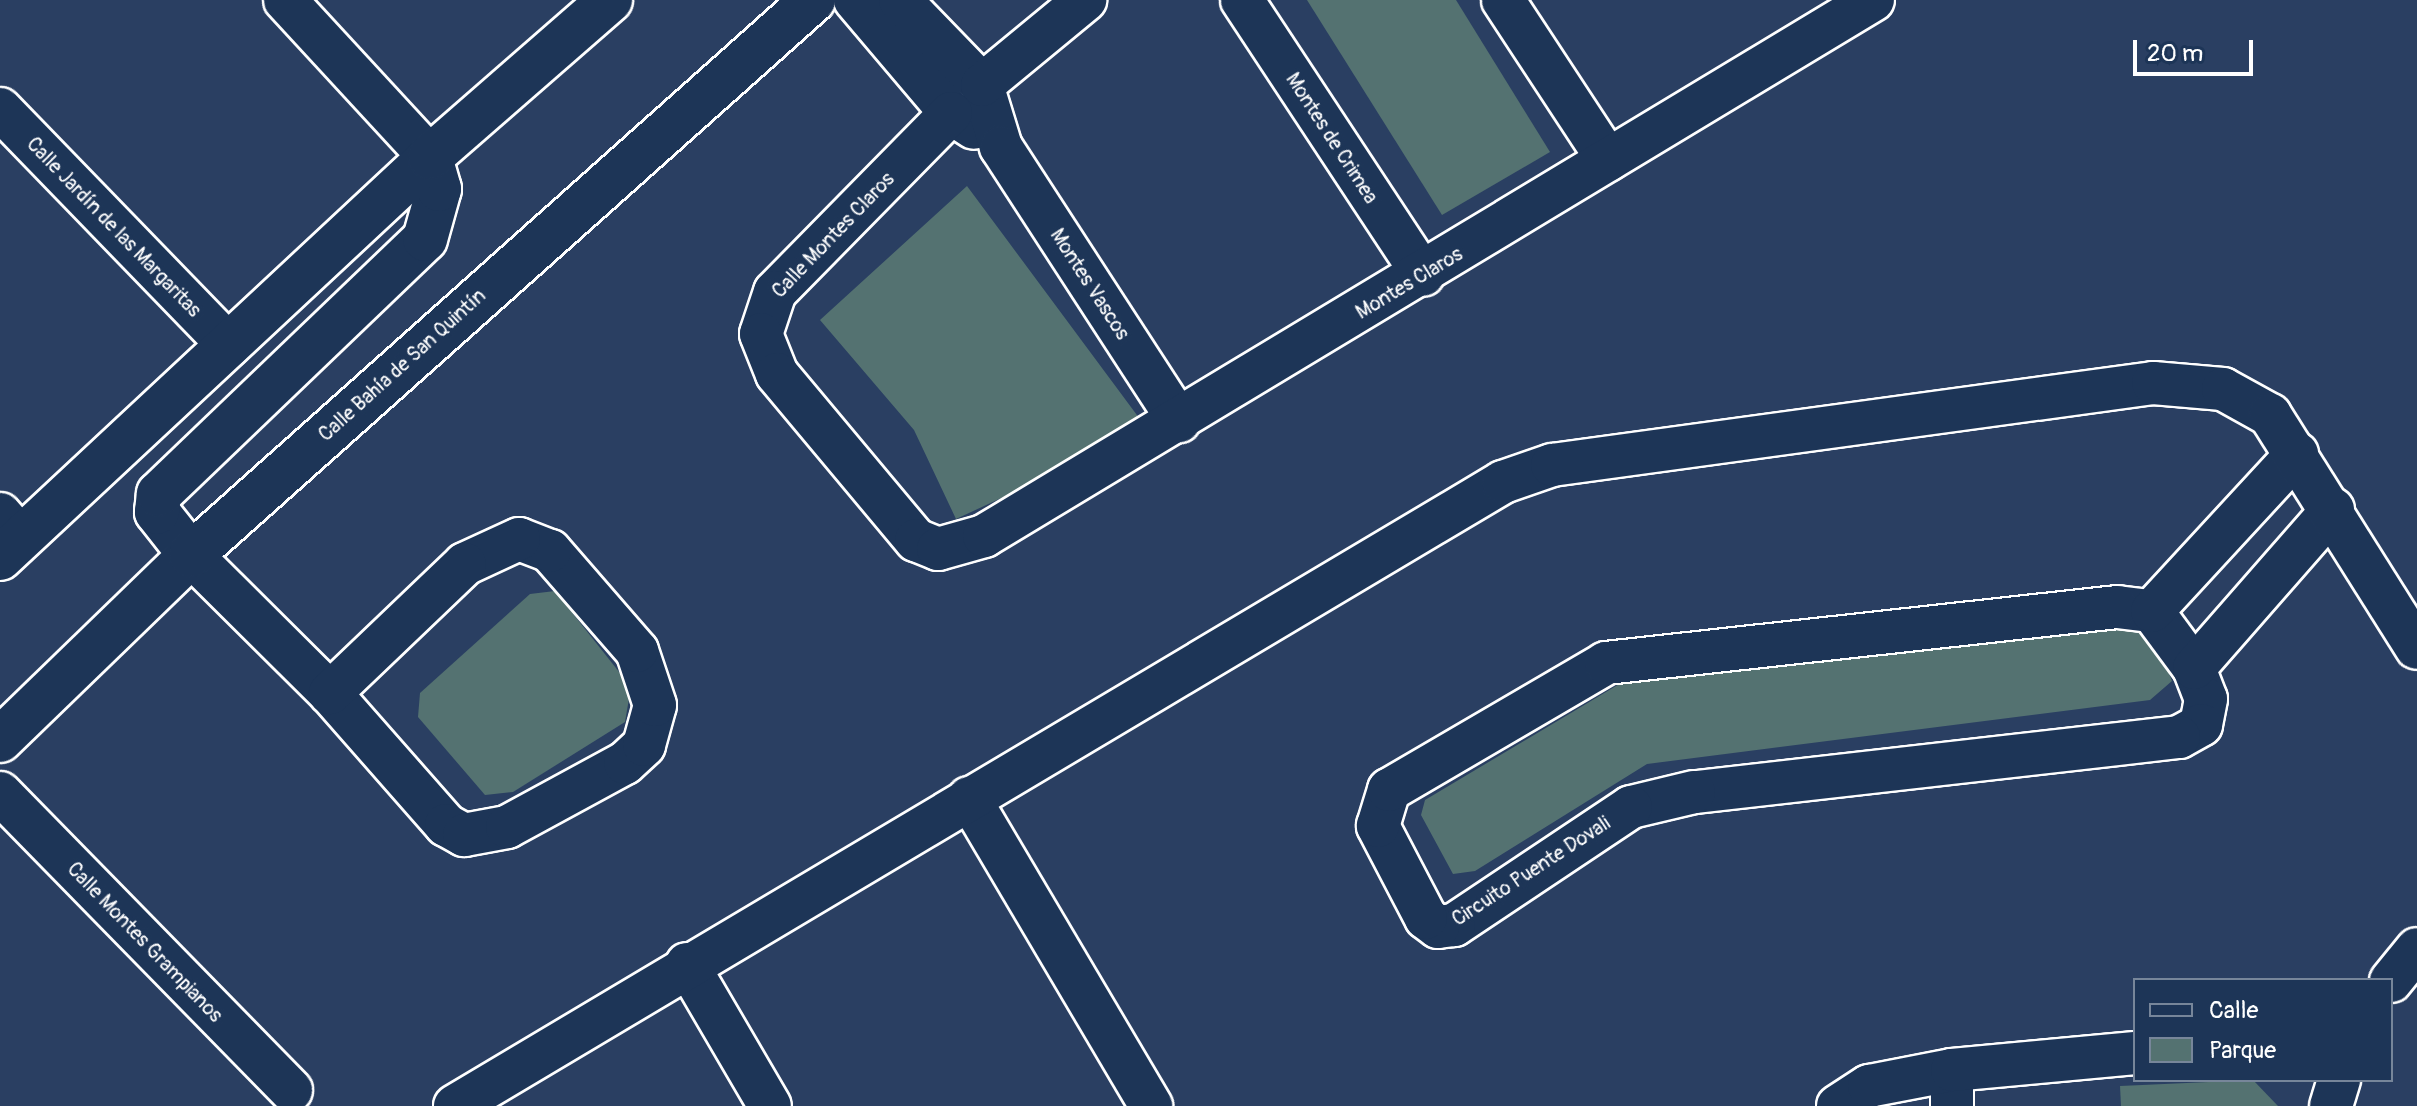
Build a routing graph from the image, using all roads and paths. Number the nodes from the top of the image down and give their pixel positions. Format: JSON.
{"nodes":[{"id":1,"x":285,"y":0,"type":"edge"},
{"id":2,"x":610,"y":0,"type":"edge"},
{"id":3,"x":813,"y":0,"type":"edge"},
{"id":4,"x":855,"y":0,"type":"edge"},
{"id":5,"x":900,"y":0,"type":"edge"},
{"id":6,"x":1085,"y":0,"type":"edge"},
{"id":7,"x":1242,"y":0,"type":"edge"},
{"id":8,"x":1503,"y":0,"type":"edge"},
{"id":9,"x":1856,"y":4,"type":"edge"},
{"id":10,"x":982,"y":85,"type":"junction"},
{"id":11,"x":0,"y":109,"type":"edge"},
{"id":12,"x":951,"y":113,"type":"junction"},
{"id":13,"x":1001,"y":147,"type":"junction"},
{"id":14,"x":430,"y":157,"type":"junction"},
{"id":15,"x":1608,"y":160,"type":"junction"},
{"id":16,"x":1423,"y":275,"type":"junction"},
{"id":17,"x":229,"y":345,"type":"junction"},
{"id":18,"x":1179,"y":421,"type":"junction"},
{"id":19,"x":2297,"y":454,"type":"junction"},
{"id":20,"x":2333,"y":509,"type":"junction"},
{"id":21,"x":7,"y":537,"type":"edge"},
{"id":22,"x":938,"y":549,"type":"joint"},
{"id":23,"x":191,"y":555,"type":"junction"},
{"id":24,"x":2152,"y":611,"type":"junction"},
{"id":25,"x":2417,"y":648,"type":"edge"},
{"id":26,"x":2194,"y":668,"type":"junction"},
{"id":27,"x":330,"y":693,"type":"junction"},
{"id":28,"x":0,"y":740,"type":"edge"},
{"id":29,"x":0,"y":793,"type":"edge"},
{"id":30,"x":969,"y":798,"type":"junction"},
{"id":31,"x":2417,"y":949,"type":"edge"},
{"id":32,"x":687,"y":964,"type":"junction"},
{"id":33,"x":2393,"y":979,"type":"edge"},
{"id":34,"x":2133,"y":1053,"type":"edge"},
{"id":35,"x":2338,"y":1082,"type":"edge"},
{"id":36,"x":1952,"y":1088,"type":"edge"},
{"id":37,"x":291,"y":1090,"type":"dead end"},
{"id":38,"x":455,"y":1106,"type":"edge"},
{"id":39,"x":770,"y":1106,"type":"edge"},
{"id":40,"x":1151,"y":1106,"type":"edge"},
{"id":41,"x":1838,"y":1106,"type":"edge"},
{"id":42,"x":2331,"y":1106,"type":"edge"}],
"edges":[{"from":1,"to":14,"type":"street"},
{"from":2,"to":14,"type":"street"},
{"from":3,"to":23,"type":"street","name":"Calle Bahía de San Quintín"},
{"from":4,"to":12,"type":"street","name":"Montes Vascos"},
{"from":5,"to":10,"type":"street","name":"Montes Vascos"},
{"from":6,"to":10,"type":"street"},
{"from":7,"to":16,"type":"street","name":"Montes de Crimea"},
{"from":8,"to":15,"type":"street"},
{"from":9,"to":15,"type":"street","name":"Montes Claros"},
{"from":10,"to":13,"type":"street","name":"Montes Vascos"},
{"from":11,"to":17,"type":"street","name":"Calle Jardín de las Margaritas"},
{"from":12,"to":13,"type":"street","name":"Montes Vascos"},
{"from":12,"to":22,"type":"street","name":"Calle Montes Claros"},
{"from":13,"to":18,"type":"street","name":"Montes Vascos"},
{"from":14,"to":17,"type":"street"},
{"from":14,"to":23,"type":"street"},
{"from":15,"to":16,"type":"street","name":"Montes Claros"},
{"from":16,"to":18,"type":"street","name":"Montes Claros"},
{"from":17,"to":21,"type":"street"},
{"from":18,"to":22,"type":"street","name":"Montes Claros"},
{"from":19,"to":20,"type":"street"},
{"from":19,"to":24,"type":"street"},
{"from":19,"to":30,"type":"street"},
{"from":20,"to":25,"type":"street"},
{"from":20,"to":26,"type":"street"},
{"from":23,"to":27,"type":"street"},
{"from":23,"to":28,"type":"street","name":"Calle Bahía de San Quintín"},
{"from":24,"to":26,"type":"street","name":"Circuito Puente Dovali"},
{"from":24,"to":26,"type":"street","name":"Circuito Puente Dovali"},
{"from":27,"to":27,"type":"street"},
{"from":29,"to":37,"type":"street","name":"Calle Montes Grampianos"},
{"from":30,"to":32,"type":"street"},
{"from":30,"to":40,"type":"street"},
{"from":31,"to":33,"type":"street"},
{"from":32,"to":38,"type":"street"},
{"from":32,"to":39,"type":"street"},
{"from":34,"to":36,"type":"street"},
{"from":35,"to":42,"type":"street"},
{"from":36,"to":41,"type":"street"}]}
